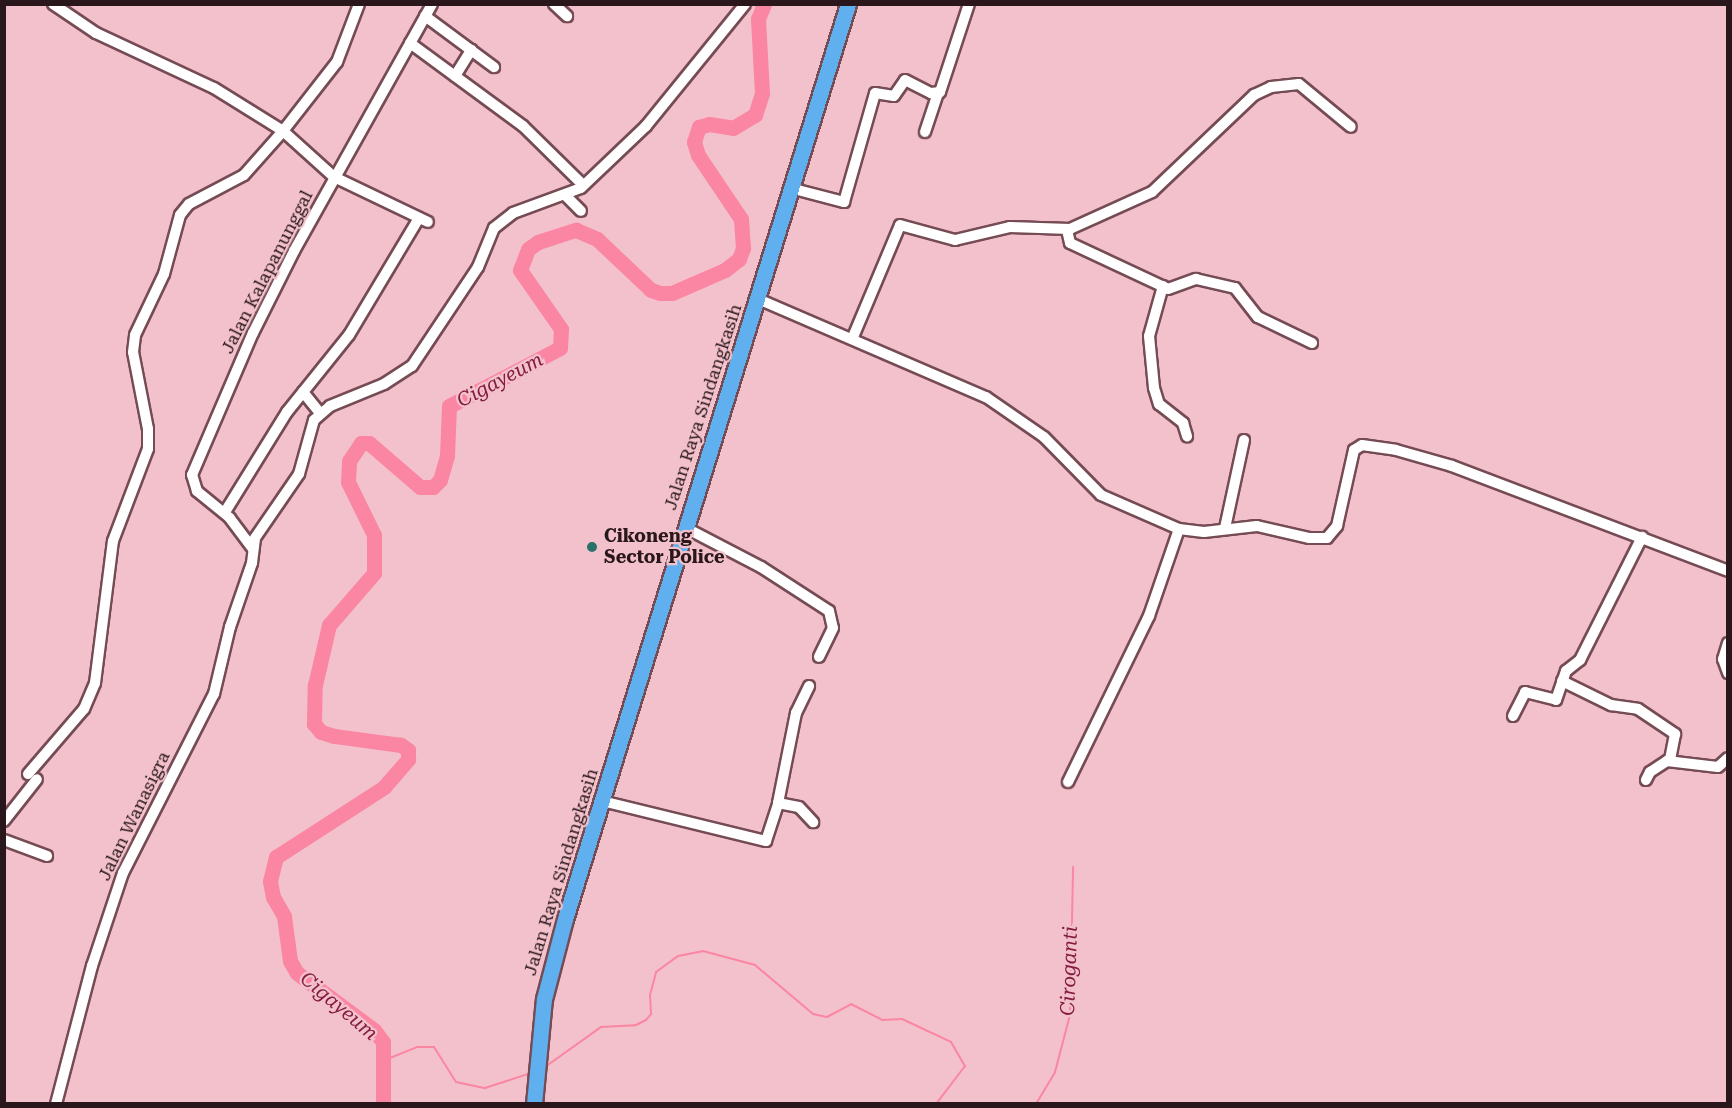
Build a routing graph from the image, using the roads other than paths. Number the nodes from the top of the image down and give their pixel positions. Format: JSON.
{"nodes":[{"id":1,"x":53,"y":4,"type":"edge"},
{"id":2,"x":359,"y":4,"type":"edge"},
{"id":3,"x":432,"y":4,"type":"edge"},
{"id":4,"x":554,"y":4,"type":"edge"},
{"id":5,"x":745,"y":4,"type":"edge"},
{"id":6,"x":848,"y":4,"type":"edge"},
{"id":7,"x":969,"y":4,"type":"edge"},
{"id":8,"x":425,"y":16,"type":"junction"},
{"id":9,"x":567,"y":16,"type":"dead end"},
{"id":10,"x":410,"y":43,"type":"junction"},
{"id":11,"x":471,"y":50,"type":"junction"},
{"id":12,"x":494,"y":67,"type":"dead end"},
{"id":13,"x":455,"y":76,"type":"junction"},
{"id":14,"x":938,"y":93,"type":"junction"},
{"id":15,"x":1352,"y":127,"type":"dead end"},
{"id":16,"x":283,"y":131,"type":"junction"},
{"id":17,"x":925,"y":132,"type":"dead end"},
{"id":18,"x":334,"y":177,"type":"junction"},
{"id":19,"x":583,"y":185,"type":"junction"},
{"id":20,"x":794,"y":189,"type":"junction"},
{"id":21,"x":566,"y":196,"type":"junction"},
{"id":22,"x":581,"y":211,"type":"dead end"},
{"id":23,"x":1067,"y":230,"type":"junction"},
{"id":24,"x":1163,"y":286,"type":"junction"},
{"id":25,"x":758,"y":299,"type":"junction"},
{"id":26,"x":853,"y":337,"type":"junction"},
{"id":27,"x":1312,"y":343,"type":"dead end"},
{"id":28,"x":303,"y":392,"type":"junction"},
{"id":29,"x":319,"y":411,"type":"junction"},
{"id":30,"x":1187,"y":436,"type":"dead end"},
{"id":31,"x":1244,"y":440,"type":"dead end"},
{"id":32,"x":225,"y":512,"type":"junction"},
{"id":33,"x":686,"y":528,"type":"junction"},
{"id":34,"x":1225,"y":528,"type":"junction"},
{"id":35,"x":1179,"y":529,"type":"junction"},
{"id":36,"x":1642,"y":537,"type":"junction"},
{"id":37,"x":251,"y":546,"type":"junction"},
{"id":38,"x":1728,"y":571,"type":"edge"},
{"id":39,"x":1728,"y":644,"type":"edge"},
{"id":40,"x":819,"y":657,"type":"dead end"},
{"id":41,"x":1728,"y":673,"type":"edge"},
{"id":42,"x":1562,"y":681,"type":"junction"},
{"id":43,"x":808,"y":686,"type":"dead end"},
{"id":44,"x":1513,"y":716,"type":"dead end"},
{"id":45,"x":1728,"y":758,"type":"edge"},
{"id":46,"x":1667,"y":761,"type":"junction"},
{"id":47,"x":1646,"y":780,"type":"dead end"},
{"id":48,"x":1068,"y":782,"type":"dead end"},
{"id":49,"x":602,"y":801,"type":"junction"},
{"id":50,"x":778,"y":802,"type":"junction"},
{"id":51,"x":4,"y":821,"type":"edge"},
{"id":52,"x":813,"y":822,"type":"dead end"},
{"id":53,"x":4,"y":840,"type":"edge"},
{"id":54,"x":47,"y":856,"type":"dead end"},
{"id":55,"x":56,"y":1104,"type":"edge"},
{"id":56,"x":534,"y":1104,"type":"edge"}],
"edges":[{"from":1,"to":16,"type":"street"},
{"from":2,"to":16,"type":"street"},
{"from":3,"to":8,"type":"street","name":"Jalan Kalapanunggal"},
{"from":4,"to":9,"type":"street"},
{"from":5,"to":19,"type":"street"},
{"from":6,"to":20,"type":"highway","name":"Jalan Raya Sindangkasih"},
{"from":7,"to":14,"type":"street"},
{"from":8,"to":10,"type":"street","name":"Jalan Kalapanunggal"},
{"from":8,"to":11,"type":"street"},
{"from":10,"to":13,"type":"street"},
{"from":10,"to":18,"type":"street","name":"Jalan Kalapanunggal"},
{"from":11,"to":12,"type":"street"},
{"from":11,"to":13,"type":"street"},
{"from":13,"to":19,"type":"street"},
{"from":14,"to":17,"type":"street"},
{"from":14,"to":20,"type":"street"},
{"from":15,"to":23,"type":"street"},
{"from":16,"to":18,"type":"street"},
{"from":16,"to":51,"type":"street"},
{"from":18,"to":28,"type":"street"},
{"from":18,"to":32,"type":"street","name":"Jalan Kalapanunggal"},
{"from":19,"to":21,"type":"street"},
{"from":20,"to":25,"type":"highway","name":"Jalan Raya Sindangkasih"},
{"from":21,"to":22,"type":"street"},
{"from":21,"to":29,"type":"street"},
{"from":23,"to":24,"type":"street"},
{"from":23,"to":26,"type":"street"},
{"from":24,"to":27,"type":"street"},
{"from":24,"to":30,"type":"street"},
{"from":25,"to":26,"type":"street"},
{"from":25,"to":33,"type":"highway","name":"Jalan Raya Sindangkasih"},
{"from":26,"to":35,"type":"street"},
{"from":28,"to":29,"type":"street"},
{"from":28,"to":32,"type":"street"},
{"from":29,"to":37,"type":"street","name":"Jalan Wanasigra"},
{"from":31,"to":34,"type":"street"},
{"from":32,"to":37,"type":"street","name":"Jalan Kalapanunggal"},
{"from":33,"to":40,"type":"street"},
{"from":33,"to":49,"type":"highway","name":"Jalan Raya Sindangkasih"},
{"from":34,"to":35,"type":"street"},
{"from":34,"to":36,"type":"street"},
{"from":35,"to":48,"type":"street"},
{"from":36,"to":38,"type":"street"},
{"from":36,"to":42,"type":"street"},
{"from":37,"to":55,"type":"street","name":"Jalan Wanasigra"},
{"from":39,"to":41,"type":"street"},
{"from":42,"to":44,"type":"street"},
{"from":42,"to":46,"type":"street"},
{"from":43,"to":50,"type":"street"},
{"from":45,"to":46,"type":"street"},
{"from":46,"to":47,"type":"street"},
{"from":49,"to":50,"type":"street"},
{"from":49,"to":56,"type":"highway","name":"Jalan Raya Sindangkasih"},
{"from":50,"to":52,"type":"street"},
{"from":53,"to":54,"type":"street"}]}
